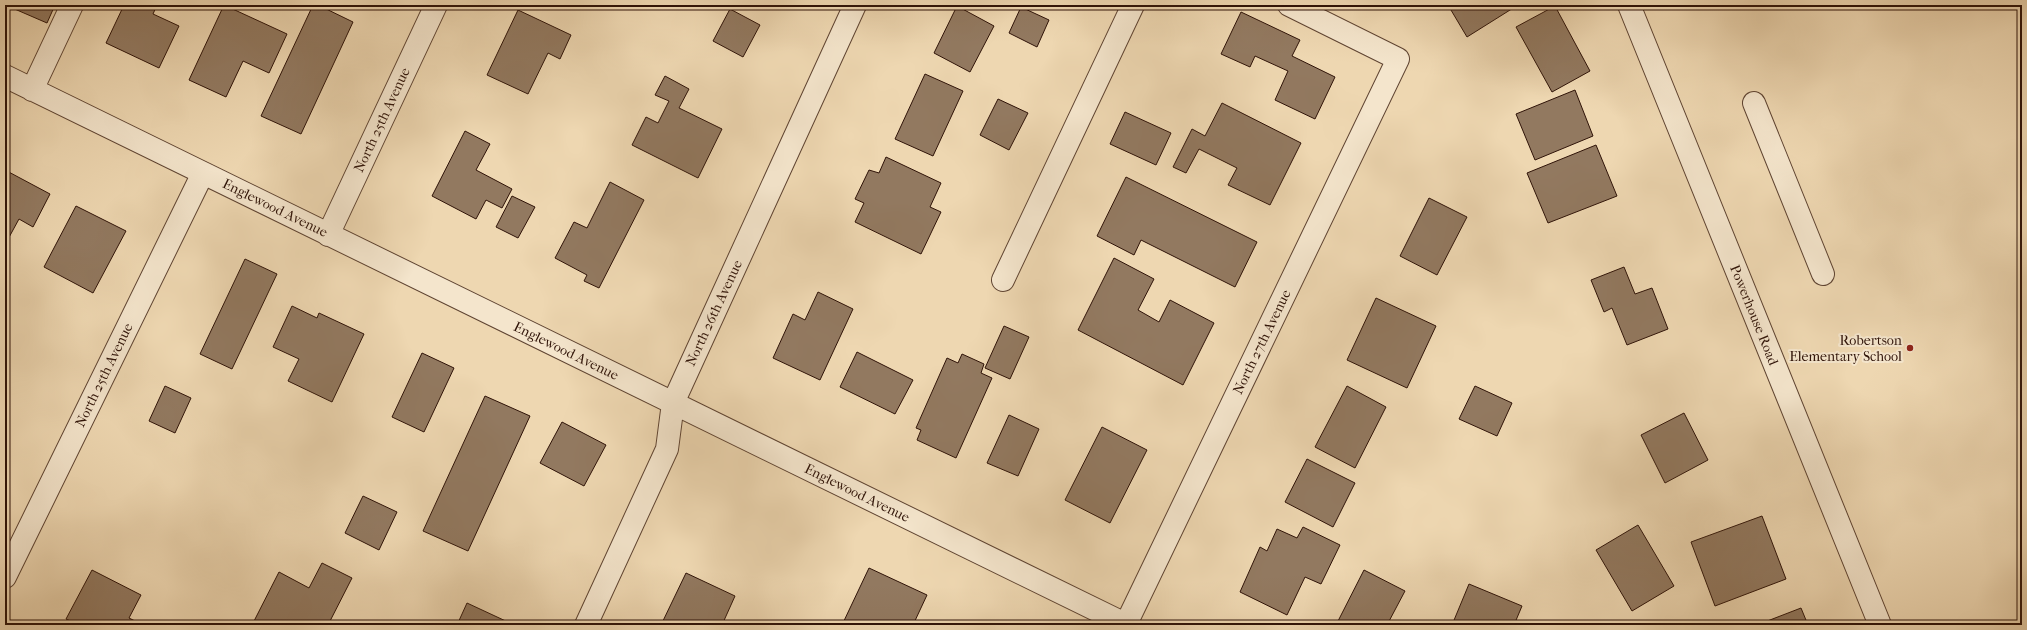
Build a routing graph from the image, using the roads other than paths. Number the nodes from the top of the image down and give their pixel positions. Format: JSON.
{"nodes":[{"id":1,"x":72,"y":5,"type":"edge"},
{"id":2,"x":436,"y":5,"type":"edge"},
{"id":3,"x":855,"y":5,"type":"edge"},
{"id":4,"x":1133,"y":5,"type":"edge"},
{"id":5,"x":1289,"y":5,"type":"edge"},
{"id":6,"x":1629,"y":5,"type":"edge"},
{"id":7,"x":5,"y":76,"type":"edge"},
{"id":8,"x":32,"y":90,"type":"junction"},
{"id":9,"x":1754,"y":103,"type":"dead end"},
{"id":10,"x":203,"y":173,"type":"junction"},
{"id":11,"x":328,"y":235,"type":"junction"},
{"id":12,"x":1824,"y":274,"type":"dead end"},
{"id":13,"x":1003,"y":280,"type":"dead end"},
{"id":14,"x":673,"y":403,"type":"junction"},
{"id":15,"x":5,"y":577,"type":"edge"},
{"id":16,"x":586,"y":625,"type":"edge"},
{"id":17,"x":1127,"y":625,"type":"edge"},
{"id":18,"x":1880,"y":625,"type":"edge"}],
"edges":[{"from":1,"to":8,"type":"street"},
{"from":2,"to":11,"type":"street","name":"North 25th Avenue"},
{"from":3,"to":14,"type":"street","name":"North 26th Avenue"},
{"from":4,"to":13,"type":"street"},
{"from":5,"to":17,"type":"street","name":"North 27th Avenue"},
{"from":6,"to":18,"type":"street","name":"Powerhouse Road"},
{"from":7,"to":8,"type":"street","name":"Englewood Avenue"},
{"from":8,"to":10,"type":"street","name":"Englewood Avenue"},
{"from":9,"to":12,"type":"street"},
{"from":10,"to":11,"type":"street","name":"Englewood Avenue"},
{"from":10,"to":15,"type":"street","name":"North 25th Avenue"},
{"from":11,"to":14,"type":"street","name":"Englewood Avenue"},
{"from":14,"to":16,"type":"street","name":"North 26th Avenue"},
{"from":14,"to":17,"type":"street","name":"Englewood Avenue"}]}
